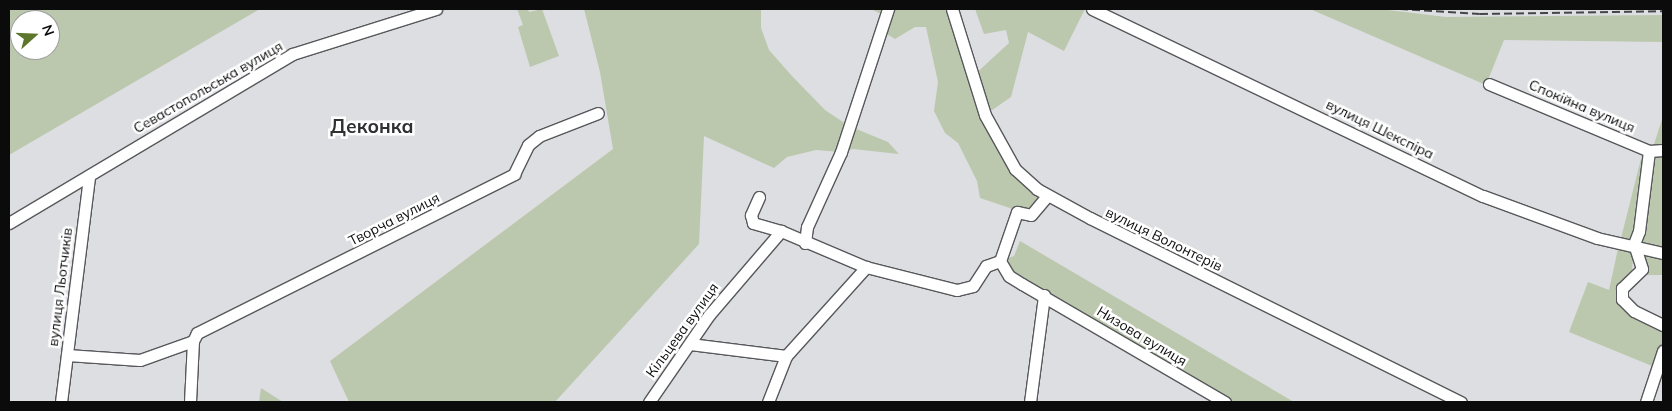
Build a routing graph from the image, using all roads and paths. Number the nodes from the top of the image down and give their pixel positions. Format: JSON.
{"nodes":[{"id":1,"x":436,"y":9,"type":"edge"},
{"id":2,"x":888,"y":9,"type":"edge"},
{"id":3,"x":952,"y":9,"type":"edge"},
{"id":4,"x":1092,"y":9,"type":"edge"},
{"id":5,"x":1489,"y":84,"type":"dead end"},
{"id":6,"x":598,"y":113,"type":"dead end"},
{"id":7,"x":1663,"y":150,"type":"edge"},
{"id":8,"x":1649,"y":151,"type":"junction"},
{"id":9,"x":89,"y":176,"type":"junction"},
{"id":10,"x":1047,"y":196,"type":"junction"},
{"id":11,"x":759,"y":197,"type":"dead end"},
{"id":12,"x":9,"y":223,"type":"edge"},
{"id":13,"x":780,"y":231,"type":"junction"},
{"id":14,"x":805,"y":243,"type":"junction"},
{"id":15,"x":1634,"y":244,"type":"junction"},
{"id":16,"x":1663,"y":253,"type":"edge"},
{"id":17,"x":1000,"y":262,"type":"junction"},
{"id":18,"x":866,"y":267,"type":"junction"},
{"id":19,"x":1044,"y":295,"type":"junction"},
{"id":20,"x":1663,"y":325,"type":"edge"},
{"id":21,"x":193,"y":342,"type":"junction"},
{"id":22,"x":690,"y":344,"type":"junction"},
{"id":23,"x":1663,"y":351,"type":"edge"},
{"id":24,"x":67,"y":355,"type":"junction"},
{"id":25,"x":786,"y":356,"type":"junction"},
{"id":26,"x":61,"y":402,"type":"edge"},
{"id":27,"x":190,"y":402,"type":"edge"},
{"id":28,"x":648,"y":402,"type":"edge"},
{"id":29,"x":768,"y":402,"type":"edge"},
{"id":30,"x":1030,"y":402,"type":"edge"},
{"id":31,"x":1225,"y":402,"type":"edge"},
{"id":32,"x":1461,"y":402,"type":"edge"},
{"id":33,"x":1646,"y":402,"type":"edge"}],
"edges":[{"from":1,"to":9,"type":"street","name":"Севастопольська вулиця"},
{"from":2,"to":14,"type":"street"},
{"from":3,"to":10,"type":"street","name":"вулиця Волонтерів"},
{"from":4,"to":15,"type":"street","name":"вулиця Шекспіра"},
{"from":5,"to":8,"type":"street","name":"Спокійна вулиця"},
{"from":6,"to":21,"type":"street","name":"Творча вулиця"},
{"from":7,"to":8,"type":"street","name":"Спокійна вулиця"},
{"from":8,"to":15,"type":"street"},
{"from":9,"to":12,"type":"street","name":"Севастопольська вулиця"},
{"from":9,"to":24,"type":"street","name":"вулиця Льотчиків"},
{"from":10,"to":17,"type":"street"},
{"from":10,"to":32,"type":"street","name":"вулиця Волонтерів"},
{"from":11,"to":13,"type":"street"},
{"from":13,"to":14,"type":"street"},
{"from":13,"to":22,"type":"street","name":"Кільцева вулиця"},
{"from":14,"to":18,"type":"street"},
{"from":15,"to":16,"type":"street","name":"вулиця Шекспіра"},
{"from":15,"to":20,"type":"street"},
{"from":17,"to":18,"type":"street"},
{"from":17,"to":19,"type":"street","name":"Низова вулиця"},
{"from":18,"to":25,"type":"street"},
{"from":19,"to":30,"type":"street"},
{"from":19,"to":31,"type":"street","name":"Низова вулиця"},
{"from":21,"to":24,"type":"street","name":"Творча вулиця"},
{"from":21,"to":27,"type":"street"},
{"from":22,"to":25,"type":"street"},
{"from":22,"to":28,"type":"street","name":"Кільцева вулиця"},
{"from":23,"to":33,"type":"street"},
{"from":24,"to":26,"type":"street","name":"вулиця Льотчиків"},
{"from":25,"to":29,"type":"street"}]}
